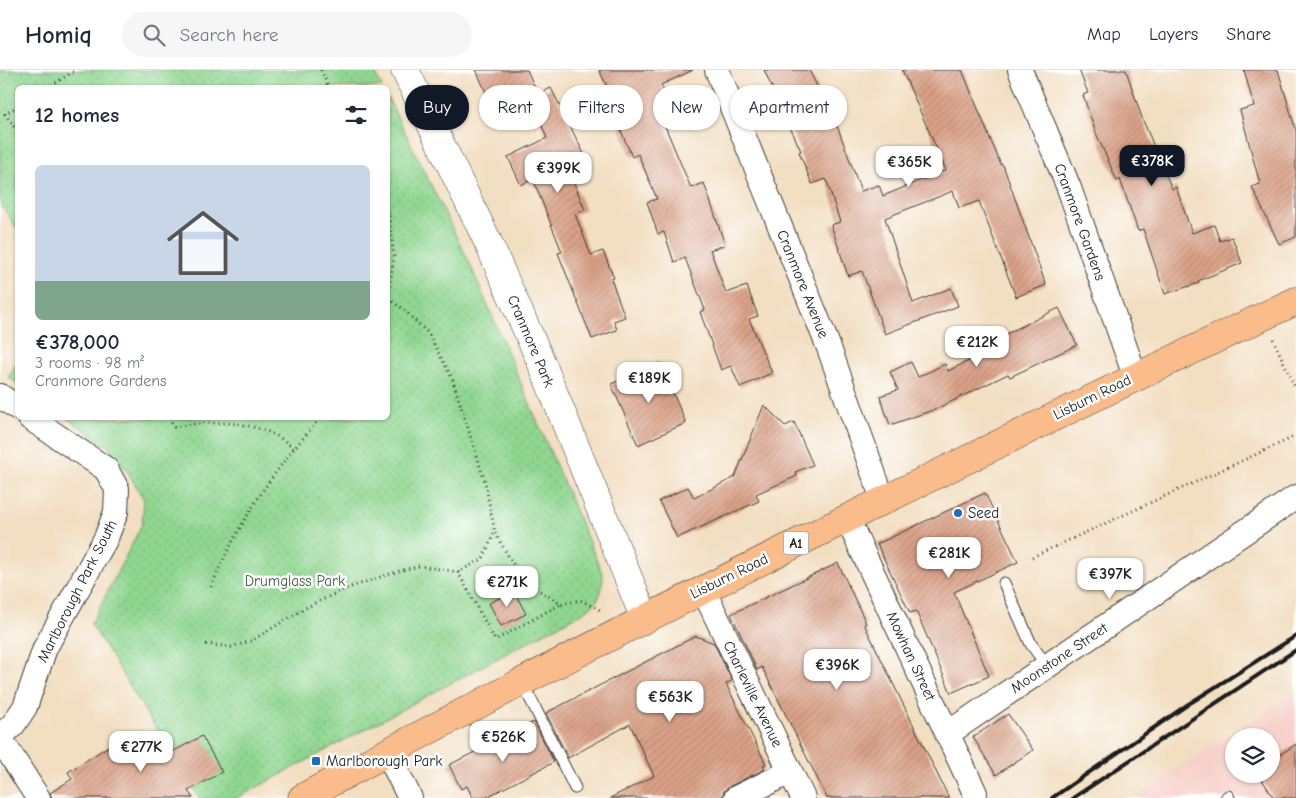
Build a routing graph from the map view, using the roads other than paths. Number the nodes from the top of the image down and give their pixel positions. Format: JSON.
{"nodes":[{"id":1,"x":405,"y":70,"type":"edge"},
{"id":2,"x":717,"y":70,"type":"edge"},
{"id":3,"x":1020,"y":70,"type":"edge"},
{"id":4,"x":1296,"y":301,"type":"edge"},
{"id":5,"x":1135,"y":376,"type":"junction"},
{"id":6,"x":0,"y":396,"type":"edge"},
{"id":7,"x":15,"y":406,"type":"edge"},
{"id":8,"x":33,"y":420,"type":"edge"},
{"id":9,"x":1296,"y":497,"type":"edge"},
{"id":10,"x":883,"y":500,"type":"junction"},
{"id":11,"x":847,"y":518,"type":"junction"},
{"id":12,"x":1004,"y":583,"type":"dead end"},
{"id":13,"x":703,"y":589,"type":"junction"},
{"id":14,"x":635,"y":622,"type":"junction"},
{"id":15,"x":1047,"y":666,"type":"junction"},
{"id":16,"x":521,"y":680,"type":"junction"},
{"id":17,"x":947,"y":734,"type":"junction"},
{"id":18,"x":0,"y":737,"type":"edge"},
{"id":19,"x":387,"y":752,"type":"junction"},
{"id":20,"x":790,"y":772,"type":"junction"},
{"id":21,"x":575,"y":788,"type":"dead end"},
{"id":22,"x":975,"y":793,"type":"dead end"},
{"id":23,"x":38,"y":798,"type":"edge"},
{"id":24,"x":302,"y":798,"type":"edge"},
{"id":25,"x":410,"y":798,"type":"edge"},
{"id":26,"x":736,"y":798,"type":"edge"},
{"id":27,"x":803,"y":798,"type":"edge"},
{"id":28,"x":1226,"y":798,"type":"edge"},
{"id":29,"x":1229,"y":798,"type":"edge"}],
"edges":[{"from":1,"to":14,"type":"street","name":"Cranmore Park"},
{"from":2,"to":10,"type":"street","name":"Cranmore Avenue"},
{"from":3,"to":5,"type":"street","name":"Cranmore Gardens"},
{"from":4,"to":5,"type":"main road","name":"Lisburn Road","number":"A1"},
{"from":5,"to":10,"type":"main road","name":"Lisburn Road","number":"A1"},
{"from":6,"to":7,"type":"street"},
{"from":8,"to":18,"type":"street","name":"Marlborough Park South"},
{"from":9,"to":15,"type":"street","name":"Moonstone Street"},
{"from":10,"to":11,"type":"main road","name":"Lisburn Road","number":"A1"},
{"from":11,"to":13,"type":"main road","name":"Lisburn Road","number":"A1"},
{"from":11,"to":17,"type":"street","name":"Mowhan Street"},
{"from":12,"to":15,"type":"lane"},
{"from":13,"to":14,"type":"main road","name":"Lisburn Road","number":"A1"},
{"from":13,"to":20,"type":"street","name":"Charleville Avenue"},
{"from":14,"to":16,"type":"main road","name":"Lisburn Road","number":"A1"},
{"from":15,"to":17,"type":"street","name":"Moonstone Street"},
{"from":16,"to":19,"type":"main road","name":"Lisburn Road","number":"A1"},
{"from":16,"to":21,"type":"lane"},
{"from":17,"to":22,"type":"street","name":"Mowhan Street"},
{"from":18,"to":23,"type":"street"},
{"from":19,"to":24,"type":"main road","name":"Lisburn Road","number":"A1"},
{"from":19,"to":25,"type":"street"},
{"from":20,"to":26,"type":"street"},
{"from":20,"to":27,"type":"street","name":"Charleville Avenue"},
{"from":28,"to":29,"type":"lane"}]}
